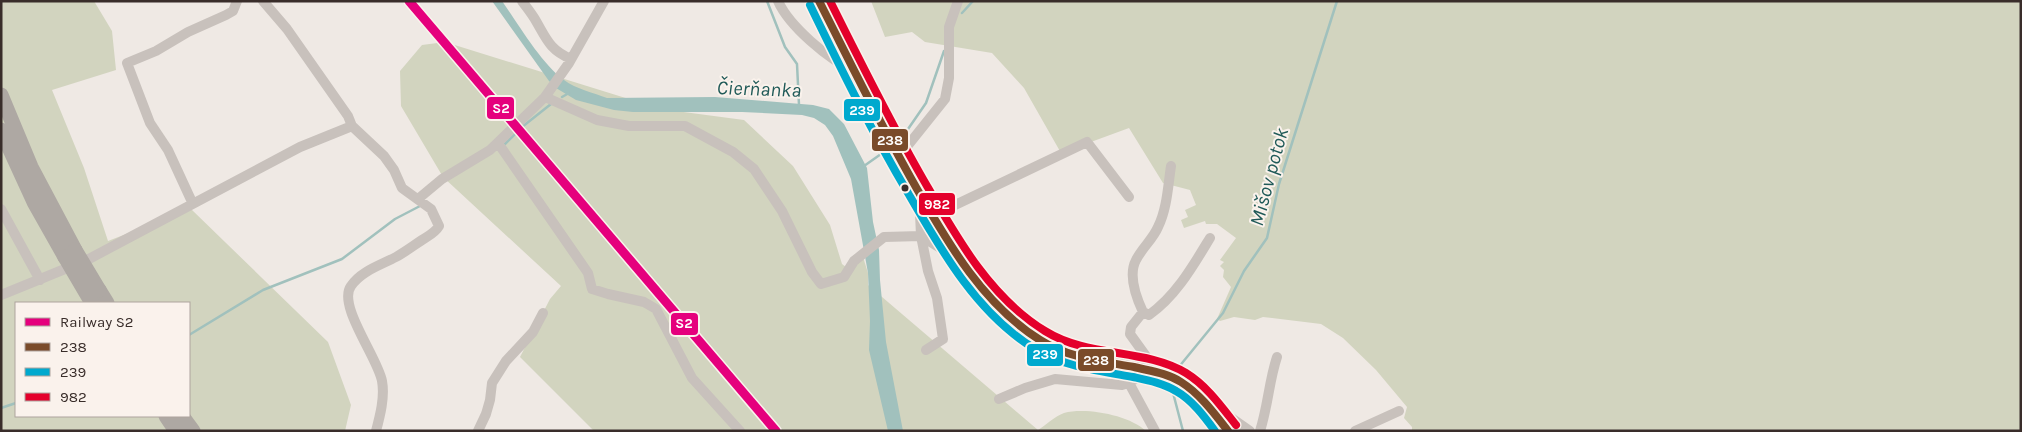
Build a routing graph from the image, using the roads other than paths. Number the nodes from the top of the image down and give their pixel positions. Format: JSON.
{"nodes":[{"id":1,"x":237,"y":1,"type":"edge"},
{"id":2,"x":263,"y":1,"type":"edge"},
{"id":3,"x":522,"y":1,"type":"edge"},
{"id":4,"x":604,"y":1,"type":"edge"},
{"id":5,"x":778,"y":1,"type":"edge"},
{"id":6,"x":819,"y":1,"type":"edge"},
{"id":7,"x":958,"y":1,"type":"edge"},
{"id":8,"x":570,"y":61,"type":"junction"},
{"id":9,"x":853,"y":70,"type":"junction"},
{"id":10,"x":1,"y":95,"type":"edge"},
{"id":11,"x":545,"y":97,"type":"junction"},
{"id":12,"x":352,"y":126,"type":"junction"},
{"id":13,"x":1,"y":130,"type":"edge"},
{"id":14,"x":498,"y":143,"type":"junction"},
{"id":15,"x":897,"y":155,"type":"junction"},
{"id":16,"x":1171,"y":166,"type":"dead end"},
{"id":17,"x":1129,"y":197,"type":"dead end"},
{"id":18,"x":418,"y":199,"type":"junction"},
{"id":19,"x":192,"y":202,"type":"junction"},
{"id":20,"x":1,"y":209,"type":"edge"},
{"id":21,"x":929,"y":211,"type":"junction"},
{"id":22,"x":921,"y":236,"type":"junction"},
{"id":23,"x":1210,"y":238,"type":"dead end"},
{"id":24,"x":952,"y":246,"type":"junction"},
{"id":25,"x":70,"y":254,"type":"junction"},
{"id":26,"x":40,"y":280,"type":"junction"},
{"id":27,"x":1,"y":295,"type":"edge"},
{"id":28,"x":92,"y":302,"type":"edge"},
{"id":29,"x":106,"y":302,"type":"edge"},
{"id":30,"x":1143,"y":312,"type":"junction"},
{"id":31,"x":543,"y":313,"type":"dead end"},
{"id":32,"x":926,"y":350,"type":"dead end"},
{"id":33,"x":1277,"y":357,"type":"dead end"},
{"id":34,"x":1148,"y":370,"type":"junction"},
{"id":35,"x":1129,"y":383,"type":"junction"},
{"id":36,"x":999,"y":399,"type":"dead end"},
{"id":37,"x":1399,"y":411,"type":"dead end"},
{"id":38,"x":176,"y":421,"type":"edge"},
{"id":39,"x":1224,"y":426,"type":"edge"},
{"id":40,"x":193,"y":431,"type":"edge"},
{"id":41,"x":376,"y":431,"type":"edge"},
{"id":42,"x":478,"y":431,"type":"edge"},
{"id":43,"x":740,"y":431,"type":"edge"},
{"id":44,"x":1156,"y":431,"type":"edge"},
{"id":45,"x":1250,"y":431,"type":"edge"},
{"id":46,"x":1260,"y":431,"type":"edge"},
{"id":47,"x":1355,"y":431,"type":"edge"}],
"edges":[{"from":1,"to":19,"type":"street"},
{"from":2,"to":12,"type":"street"},
{"from":3,"to":8,"type":"street"},
{"from":4,"to":8,"type":"street"},
{"from":5,"to":9,"type":"street"},
{"from":6,"to":9,"type":"main road"},
{"from":7,"to":15,"type":"street"},
{"from":8,"to":11,"type":"street"},
{"from":9,"to":15,"type":"main road"},
{"from":10,"to":25,"type":"highway"},
{"from":11,"to":14,"type":"street"},
{"from":11,"to":22,"type":"street"},
{"from":12,"to":18,"type":"street"},
{"from":12,"to":19,"type":"street"},
{"from":13,"to":25,"type":"highway"},
{"from":14,"to":18,"type":"street"},
{"from":14,"to":43,"type":"street"},
{"from":15,"to":21,"type":"main road"},
{"from":16,"to":30,"type":"street"},
{"from":17,"to":21,"type":"street"},
{"from":18,"to":41,"type":"street"},
{"from":19,"to":26,"type":"street"},
{"from":20,"to":26,"type":"street"},
{"from":21,"to":22,"type":"street"},
{"from":21,"to":24,"type":"main road"},
{"from":22,"to":24,"type":"street"},
{"from":22,"to":32,"type":"street"},
{"from":23,"to":30,"type":"street"},
{"from":24,"to":34,"type":"main road"},
{"from":25,"to":28,"type":"highway","bridge":true},
{"from":25,"to":29,"type":"highway","bridge":true},
{"from":26,"to":27,"type":"street"},
{"from":30,"to":34,"type":"street"},
{"from":31,"to":42,"type":"street"},
{"from":33,"to":46,"type":"street"},
{"from":34,"to":35,"type":"street"},
{"from":34,"to":39,"type":"main road"},
{"from":35,"to":36,"type":"street"},
{"from":35,"to":44,"type":"street"},
{"from":37,"to":47,"type":"street"},
{"from":38,"to":40,"type":"highway"},
{"from":39,"to":45,"type":"street"}]}
